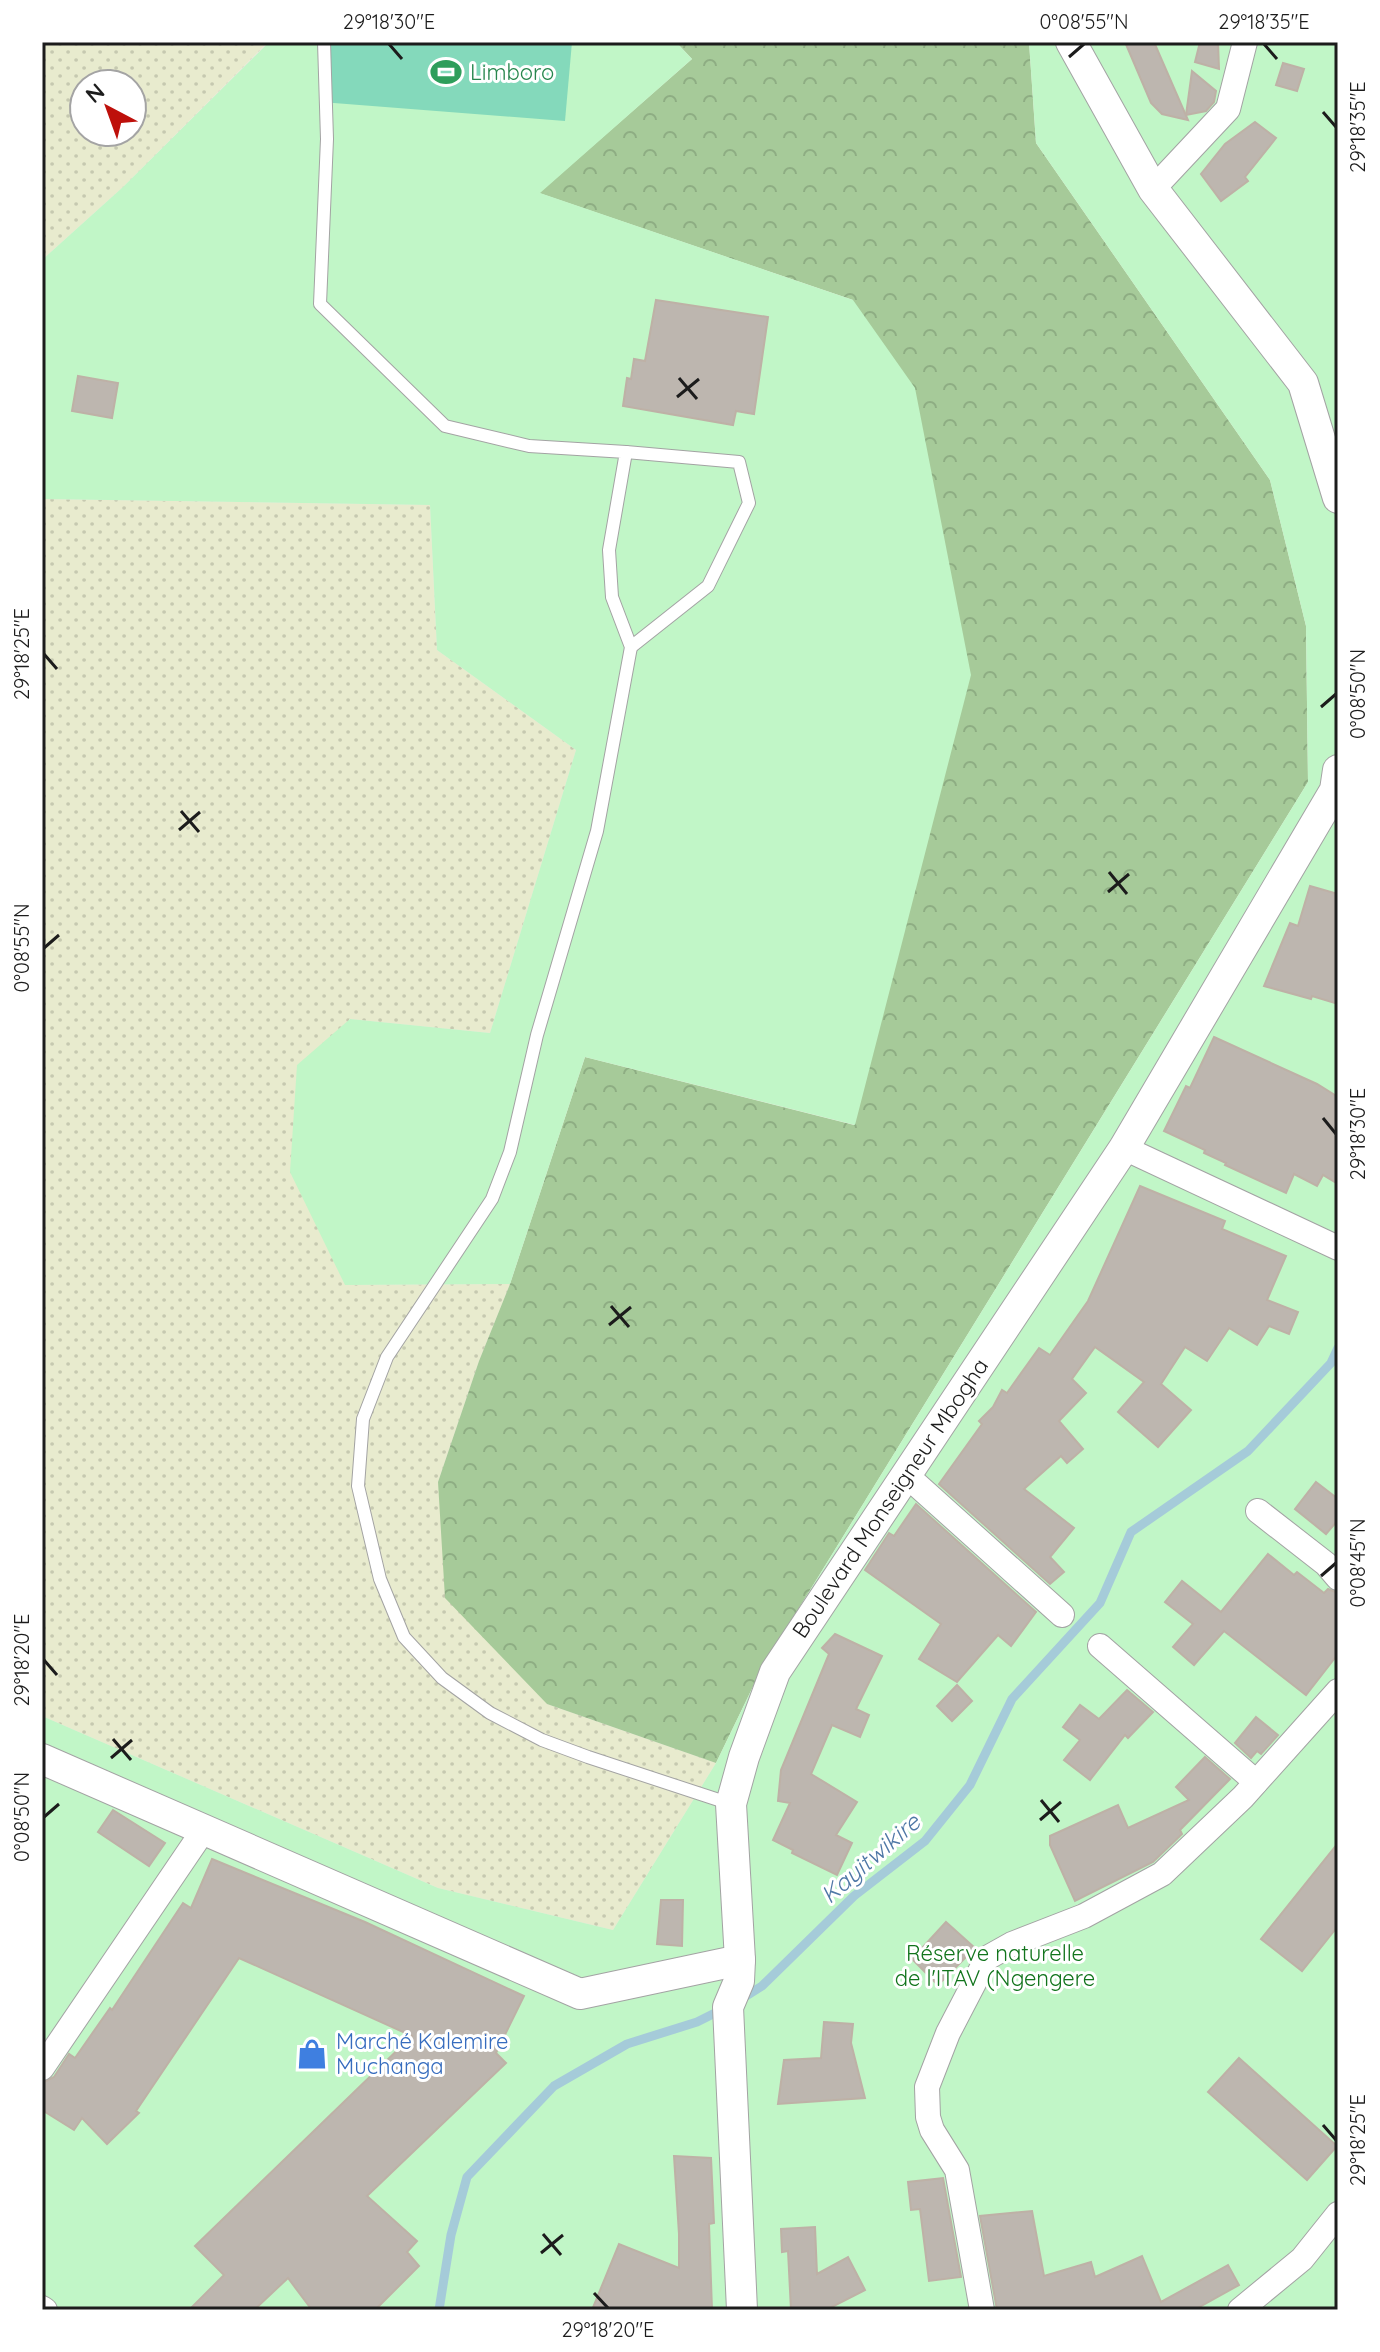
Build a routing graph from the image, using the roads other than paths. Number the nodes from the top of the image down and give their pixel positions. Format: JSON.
{"nodes":[{"id":1,"x":324,"y":42,"type":"edge"},
{"id":2,"x":1071,"y":42,"type":"edge"},
{"id":3,"x":1245,"y":42,"type":"edge"},
{"id":4,"x":1153,"y":189,"type":"junction"},
{"id":5,"x":626,"y":452,"type":"junction"},
{"id":6,"x":1338,"y":498,"type":"edge"},
{"id":7,"x":631,"y":647,"type":"junction"},
{"id":8,"x":1337,"y":784,"type":"edge"},
{"id":9,"x":1124,"y":1148,"type":"junction"},
{"id":10,"x":1338,"y":1248,"type":"edge"},
{"id":11,"x":906,"y":1475,"type":"junction"},
{"id":12,"x":1258,"y":1511,"type":"dead end"},
{"id":13,"x":1338,"y":1578,"type":"edge"},
{"id":14,"x":1062,"y":1615,"type":"dead end"},
{"id":15,"x":1100,"y":1646,"type":"dead end"},
{"id":16,"x":1338,"y":1691,"type":"edge"},
{"id":17,"x":42,"y":1759,"type":"edge"},
{"id":18,"x":1256,"y":1782,"type":"junction"},
{"id":19,"x":731,"y":1804,"type":"junction"},
{"id":20,"x":203,"y":1831,"type":"junction"},
{"id":21,"x":735,"y":1983,"type":"junction"},
{"id":22,"x":42,"y":2068,"type":"edge"},
{"id":23,"x":1338,"y":2214,"type":"edge"},
{"id":24,"x":742,"y":2310,"type":"edge"},
{"id":25,"x":982,"y":2310,"type":"edge"},
{"id":26,"x":1240,"y":2310,"type":"edge"}],
"edges":[{"from":1,"to":5,"type":"lane"},
{"from":2,"to":4,"type":"street"},
{"from":3,"to":4,"type":"street"},
{"from":4,"to":6,"type":"street"},
{"from":5,"to":7,"type":"lane"},
{"from":5,"to":7,"type":"lane"},
{"from":7,"to":19,"type":"lane"},
{"from":8,"to":9,"type":"street","name":"Boulevard Monseigneur Mbogha"},
{"from":9,"to":10,"type":"street"},
{"from":9,"to":11,"type":"street","name":"Boulevard Monseigneur Mbogha"},
{"from":11,"to":14,"type":"street"},
{"from":11,"to":19,"type":"street","name":"Boulevard Monseigneur Mbogha"},
{"from":12,"to":13,"type":"street"},
{"from":15,"to":18,"type":"street"},
{"from":16,"to":18,"type":"street"},
{"from":17,"to":20,"type":"street"},
{"from":18,"to":25,"type":"street"},
{"from":19,"to":21,"type":"street","name":"Boulevard Monseigneur Mbogha"},
{"from":20,"to":21,"type":"street"},
{"from":20,"to":22,"type":"street"},
{"from":21,"to":24,"type":"street","name":"Boulevard Monseigneur Mbogha"},
{"from":23,"to":26,"type":"street"}]}
